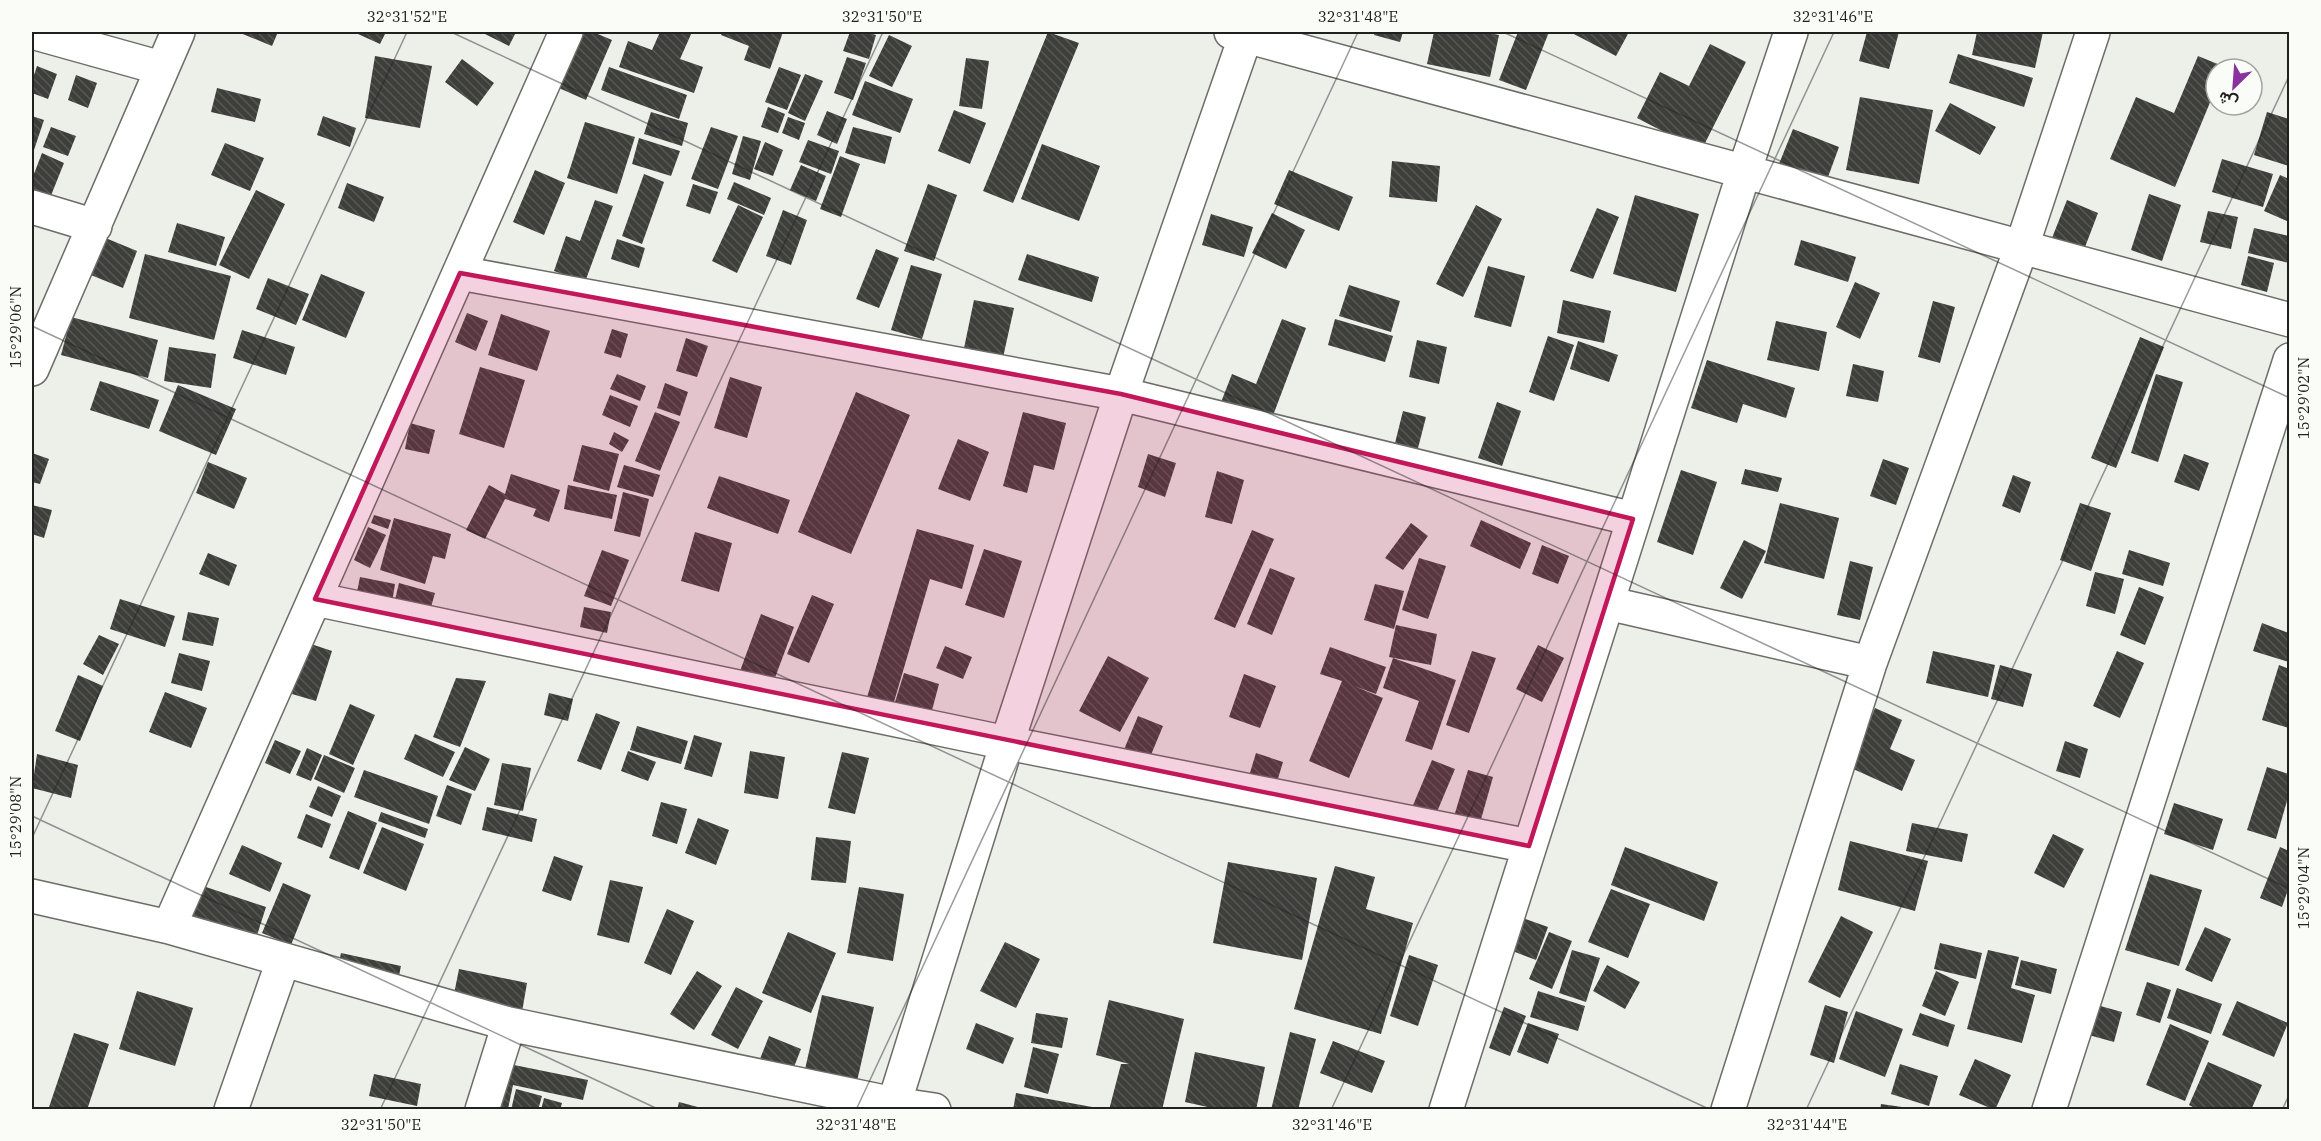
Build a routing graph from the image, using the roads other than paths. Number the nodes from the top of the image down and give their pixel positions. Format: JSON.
{"nodes":[{"id":1,"x":32,"y":32,"type":"edge"},
{"id":2,"x":178,"y":32,"type":"edge"},
{"id":3,"x":567,"y":32,"type":"edge"},
{"id":4,"x":1791,"y":32,"type":"edge"},
{"id":5,"x":2093,"y":32,"type":"edge"},
{"id":6,"x":1242,"y":33,"type":"edge"},
{"id":7,"x":161,"y":68,"type":"junction"},
{"id":8,"x":1744,"y":172,"type":"junction"},
{"id":9,"x":32,"y":207,"type":"edge"},
{"id":10,"x":95,"y":226,"type":"junction"},
{"id":11,"x":2022,"y":246,"type":"junction"},
{"id":12,"x":460,"y":273,"type":"junction"},
{"id":13,"x":2289,"y":320,"type":"edge"},
{"id":14,"x":2289,"y":360,"type":"edge"},
{"id":15,"x":32,"y":369,"type":"edge"},
{"id":16,"x":1120,"y":394,"type":"junction"},
{"id":17,"x":1633,"y":519,"type":"junction"},
{"id":18,"x":315,"y":599,"type":"junction"},
{"id":19,"x":1607,"y":603,"type":"junction"},
{"id":20,"x":1870,"y":663,"type":"junction"},
{"id":21,"x":1007,"y":743,"type":"junction"},
{"id":22,"x":1529,"y":846,"type":"junction"},
{"id":23,"x":32,"y":896,"type":"edge"},
{"id":24,"x":169,"y":927,"type":"junction"},
{"id":25,"x":283,"y":961,"type":"junction"},
{"id":26,"x":508,"y":1024,"type":"junction"},
{"id":27,"x":894,"y":1104,"type":"junction"},
{"id":28,"x":231,"y":1110,"type":"edge"},
{"id":29,"x":482,"y":1110,"type":"edge"},
{"id":30,"x":934,"y":1110,"type":"edge"},
{"id":31,"x":1446,"y":1110,"type":"edge"},
{"id":32,"x":1728,"y":1110,"type":"edge"},
{"id":33,"x":2049,"y":1110,"type":"edge"}],
"edges":[{"from":1,"to":7,"type":"street"},
{"from":2,"to":7,"type":"street"},
{"from":3,"to":12,"type":"street"},
{"from":4,"to":8,"type":"street"},
{"from":5,"to":11,"type":"street"},
{"from":6,"to":8,"type":"street"},
{"from":6,"to":16,"type":"street"},
{"from":7,"to":10,"type":"street"},
{"from":8,"to":11,"type":"street"},
{"from":8,"to":17,"type":"street"},
{"from":9,"to":10,"type":"street"},
{"from":10,"to":15,"type":"street"},
{"from":11,"to":13,"type":"street"},
{"from":11,"to":20,"type":"street"},
{"from":12,"to":16,"type":"street"},
{"from":12,"to":18,"type":"street"},
{"from":14,"to":33,"type":"street"},
{"from":16,"to":17,"type":"street"},
{"from":16,"to":21,"type":"street"},
{"from":17,"to":19,"type":"street"},
{"from":18,"to":21,"type":"street"},
{"from":18,"to":24,"type":"street"},
{"from":19,"to":20,"type":"street"},
{"from":19,"to":22,"type":"street"},
{"from":20,"to":32,"type":"street"},
{"from":21,"to":22,"type":"street"},
{"from":21,"to":27,"type":"street"},
{"from":22,"to":31,"type":"street"},
{"from":23,"to":24,"type":"street"},
{"from":24,"to":25,"type":"street"},
{"from":25,"to":26,"type":"street"},
{"from":25,"to":28,"type":"street"},
{"from":26,"to":27,"type":"street"},
{"from":26,"to":29,"type":"street"},
{"from":27,"to":30,"type":"street"}]}
